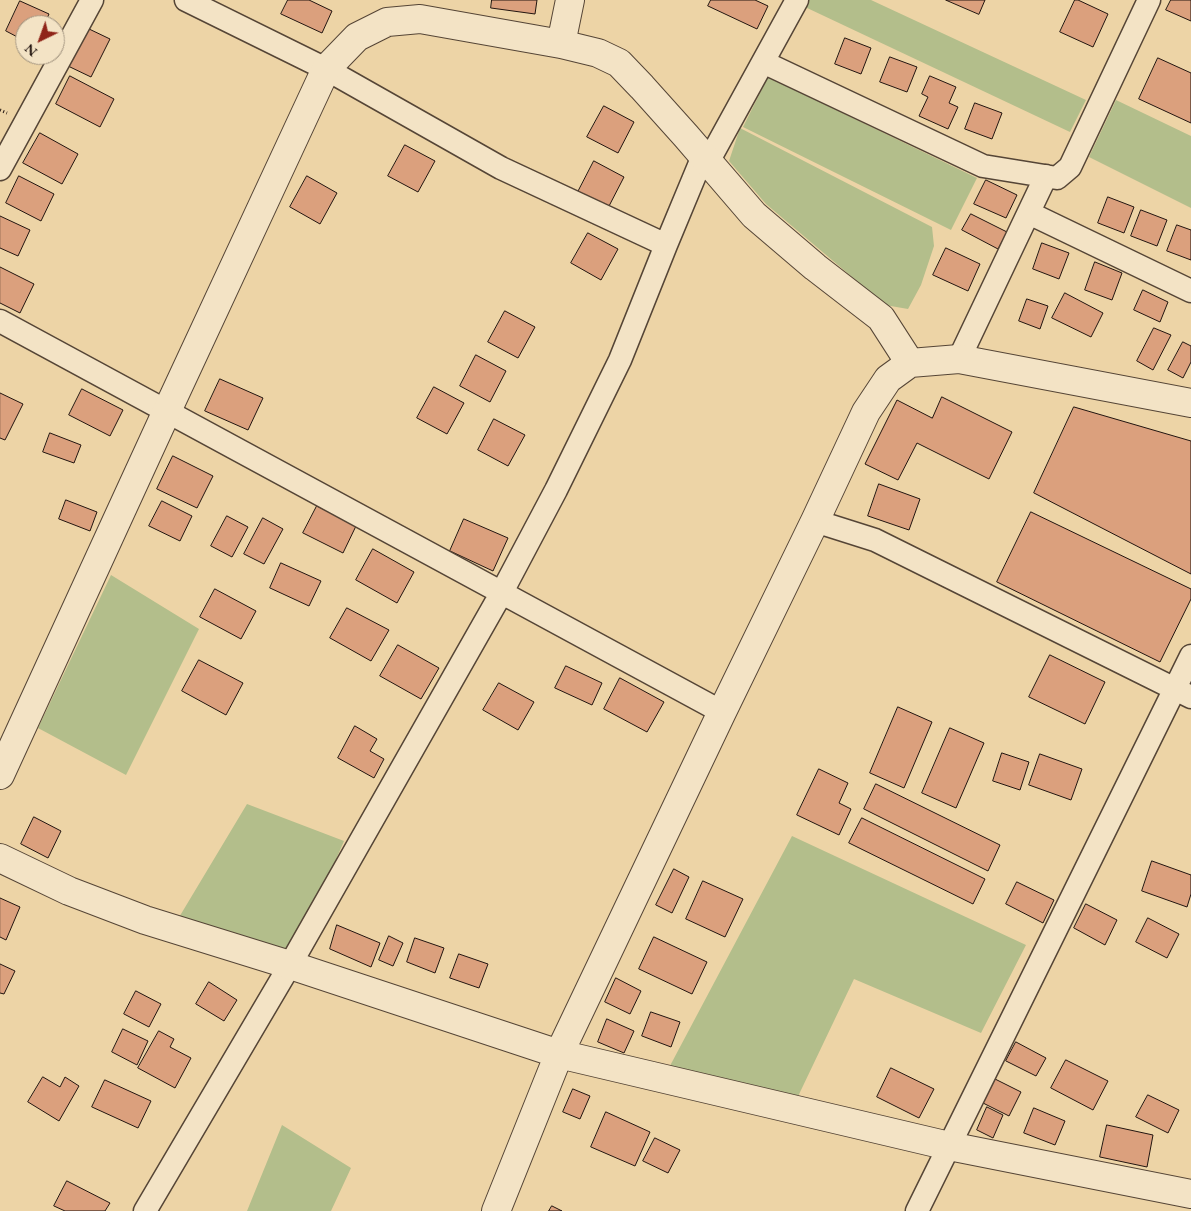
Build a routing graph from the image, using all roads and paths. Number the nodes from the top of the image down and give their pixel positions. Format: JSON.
{"nodes":[{"id":1,"x":92,"y":0,"type":"edge"},
{"id":2,"x":570,"y":0,"type":"edge"},
{"id":3,"x":796,"y":0,"type":"edge"},
{"id":4,"x":1149,"y":0,"type":"edge"},
{"id":5,"x":199,"y":3,"type":"edge"},
{"id":6,"x":561,"y":44,"type":"junction"},
{"id":7,"x":763,"y":62,"type":"junction"},
{"id":8,"x":326,"y":70,"type":"junction"},
{"id":9,"x":706,"y":159,"type":"junction"},
{"id":10,"x":0,"y":169,"type":"edge"},
{"id":11,"x":1046,"y":176,"type":"junction"},
{"id":12,"x":1029,"y":213,"type":"junction"},
{"id":13,"x":666,"y":245,"type":"junction"},
{"id":14,"x":1191,"y":291,"type":"edge"},
{"id":15,"x":0,"y":321,"type":"edge"},
{"id":16,"x":959,"y":359,"type":"junction"},
{"id":17,"x":910,"y":362,"type":"junction"},
{"id":18,"x":1191,"y":402,"type":"edge"},
{"id":19,"x":167,"y":411,"type":"junction"},
{"id":20,"x":815,"y":521,"type":"junction"},
{"id":21,"x":502,"y":592,"type":"junction"},
{"id":22,"x":1191,"y":656,"type":"edge"},
{"id":23,"x":1183,"y":693,"type":"edge"},
{"id":24,"x":722,"y":712,"type":"junction"},
{"id":25,"x":0,"y":775,"type":"edge"},
{"id":26,"x":0,"y":858,"type":"edge"},
{"id":27,"x":290,"y":964,"type":"junction"},
{"id":28,"x":559,"y":1054,"type":"junction"},
{"id":29,"x":949,"y":1146,"type":"junction"},
{"id":30,"x":1191,"y":1194,"type":"edge"},
{"id":31,"x":145,"y":1211,"type":"edge"},
{"id":32,"x":496,"y":1211,"type":"edge"},
{"id":33,"x":917,"y":1211,"type":"edge"},
{"id":34,"x":1183,"y":1211,"type":"edge"}],
"edges":[{"from":1,"to":10,"type":"street"},
{"from":2,"to":6,"type":"street"},
{"from":3,"to":7,"type":"street"},
{"from":4,"to":11,"type":"street"},
{"from":5,"to":8,"type":"street"},
{"from":6,"to":8,"type":"street"},
{"from":6,"to":9,"type":"street"},
{"from":7,"to":9,"type":"street"},
{"from":7,"to":11,"type":"street"},
{"from":8,"to":13,"type":"street"},
{"from":8,"to":19,"type":"street"},
{"from":9,"to":13,"type":"street"},
{"from":9,"to":17,"type":"street"},
{"from":11,"to":12,"type":"street"},
{"from":12,"to":14,"type":"street"},
{"from":12,"to":16,"type":"street"},
{"from":13,"to":21,"type":"street"},
{"from":15,"to":19,"type":"street"},
{"from":16,"to":17,"type":"street"},
{"from":16,"to":18,"type":"street"},
{"from":17,"to":20,"type":"street"},
{"from":19,"to":21,"type":"street"},
{"from":19,"to":25,"type":"street"},
{"from":20,"to":23,"type":"street"},
{"from":20,"to":24,"type":"street"},
{"from":21,"to":24,"type":"street"},
{"from":21,"to":27,"type":"street"},
{"from":22,"to":23,"type":"street"},
{"from":23,"to":29,"type":"street"},
{"from":24,"to":28,"type":"street"},
{"from":26,"to":27,"type":"street"},
{"from":27,"to":28,"type":"street"},
{"from":27,"to":31,"type":"street"},
{"from":28,"to":29,"type":"street"},
{"from":28,"to":32,"type":"street"},
{"from":29,"to":30,"type":"street"},
{"from":29,"to":33,"type":"street"},
{"from":30,"to":34,"type":"street"}]}
